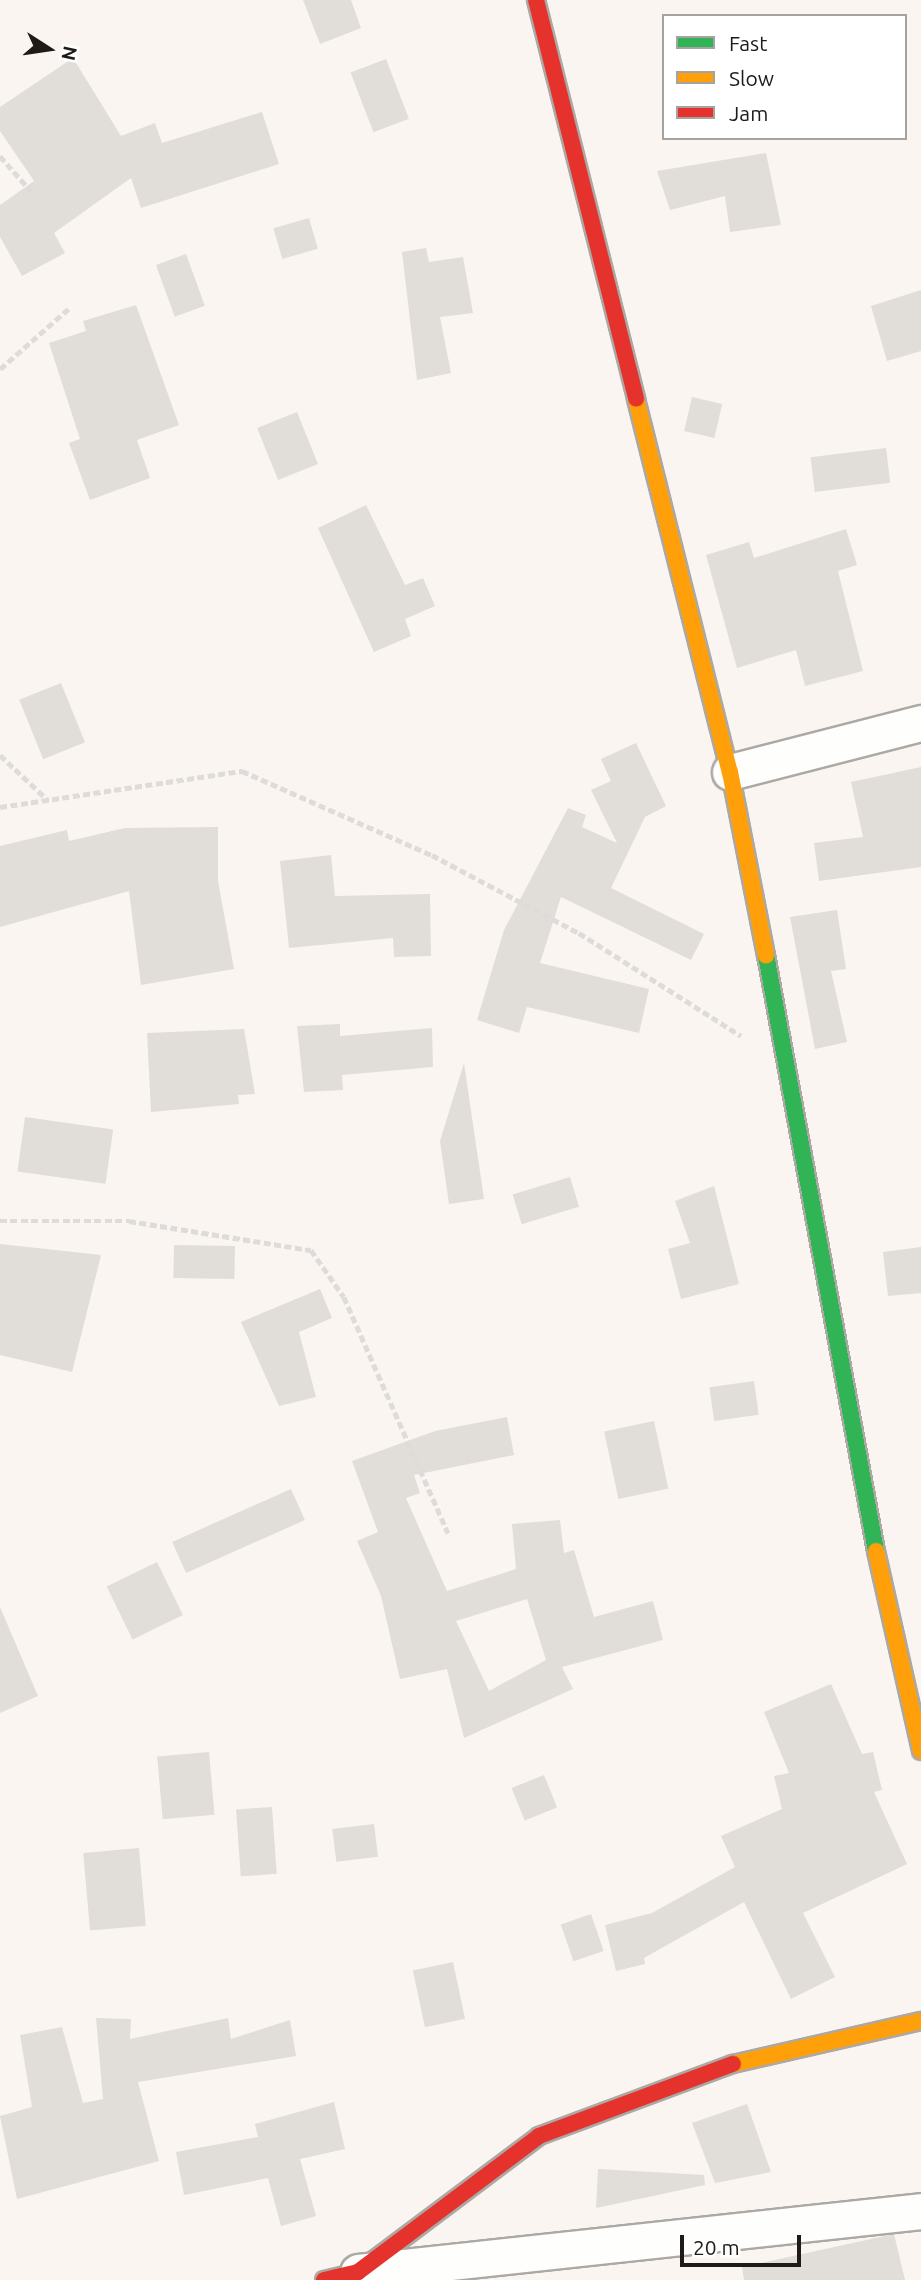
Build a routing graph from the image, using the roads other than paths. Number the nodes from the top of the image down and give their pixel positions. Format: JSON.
{"nodes":[{"id":1,"x":536,"y":0,"type":"edge"},
{"id":2,"x":921,"y":723,"type":"edge"},
{"id":3,"x":730,"y":772,"type":"junction"},
{"id":4,"x":921,"y":1751,"type":"edge"},
{"id":5,"x":921,"y":2021,"type":"edge"},
{"id":6,"x":921,"y":2211,"type":"edge"},
{"id":7,"x":358,"y":2272,"type":"junction"},
{"id":8,"x":324,"y":2280,"type":"edge"}],
"edges":[{"from":1,"to":3,"type":"street"},
{"from":2,"to":3,"type":"street"},
{"from":3,"to":4,"type":"street"},
{"from":5,"to":7,"type":"street"},
{"from":6,"to":7,"type":"street"},
{"from":7,"to":8,"type":"street"}]}
